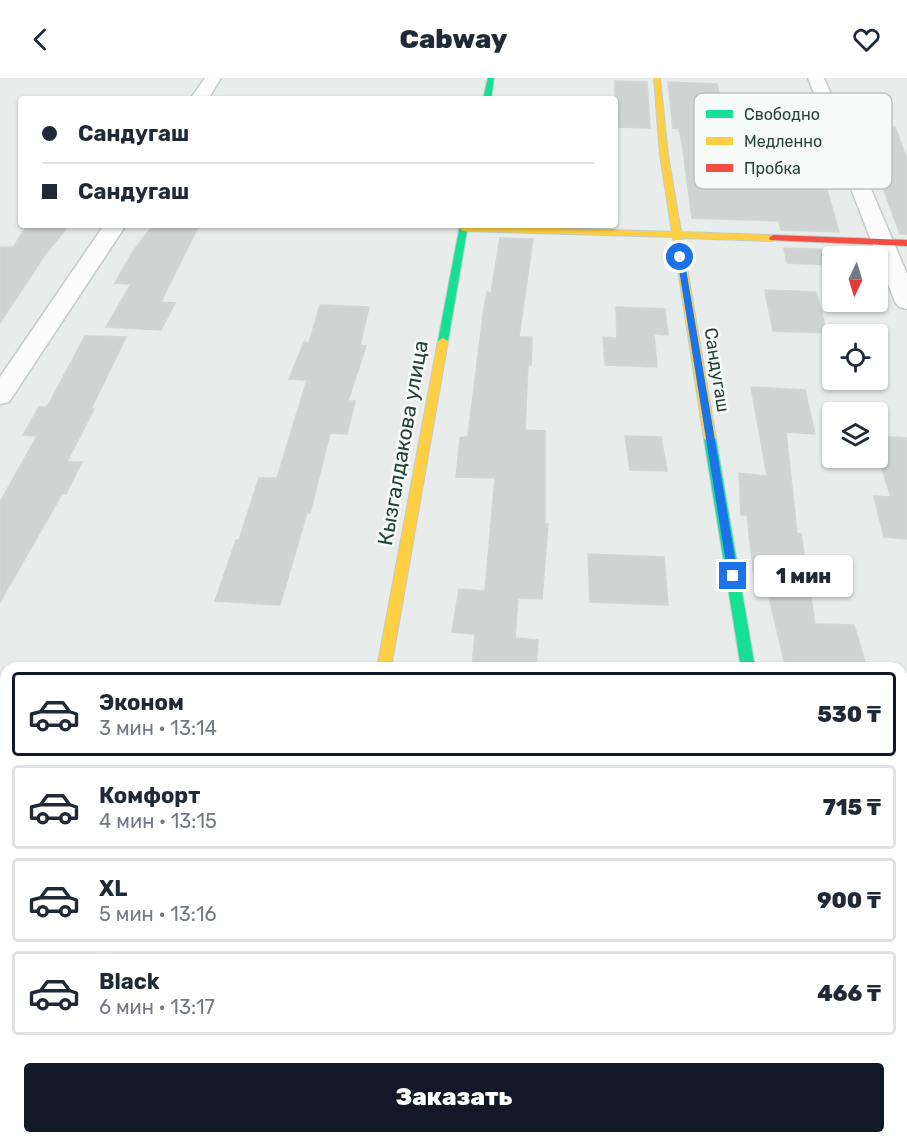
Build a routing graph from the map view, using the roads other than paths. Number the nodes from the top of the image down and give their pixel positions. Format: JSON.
{"nodes":[{"id":1,"x":213,"y":78,"type":"edge"},
{"id":2,"x":491,"y":78,"type":"edge"},
{"id":3,"x":657,"y":78,"type":"edge"},
{"id":4,"x":816,"y":78,"type":"edge"},
{"id":5,"x":822,"y":93,"type":"edge"},
{"id":6,"x":201,"y":96,"type":"edge"},
{"id":7,"x":488,"y":96,"type":"edge"},
{"id":8,"x":861,"y":189,"type":"edge"},
{"id":9,"x":113,"y":228,"type":"edge"},
{"id":10,"x":464,"y":228,"type":"edge"},
{"id":11,"x":494,"y":228,"type":"edge"},
{"id":12,"x":677,"y":234,"type":"junction"},
{"id":13,"x":882,"y":242,"type":"junction"},
{"id":14,"x":907,"y":243,"type":"edge"},
{"id":15,"x":907,"y":302,"type":"edge"},
{"id":16,"x":0,"y":396,"type":"edge"},
{"id":17,"x":385,"y":662,"type":"edge"},
{"id":18,"x":747,"y":662,"type":"edge"}],
"edges":[{"from":1,"to":6,"type":"street"},
{"from":2,"to":7,"type":"street"},
{"from":3,"to":12,"type":"street","name":"Сандугаш"},
{"from":4,"to":5,"type":"street"},
{"from":8,"to":13,"type":"street"},
{"from":9,"to":16,"type":"street"},
{"from":10,"to":17,"type":"street","name":"Кызгалдакова улица"},
{"from":11,"to":12,"type":"street"},
{"from":12,"to":13,"type":"street"},
{"from":12,"to":18,"type":"street","name":"Сандугаш"},
{"from":13,"to":14,"type":"street"},
{"from":13,"to":15,"type":"street"}]}
